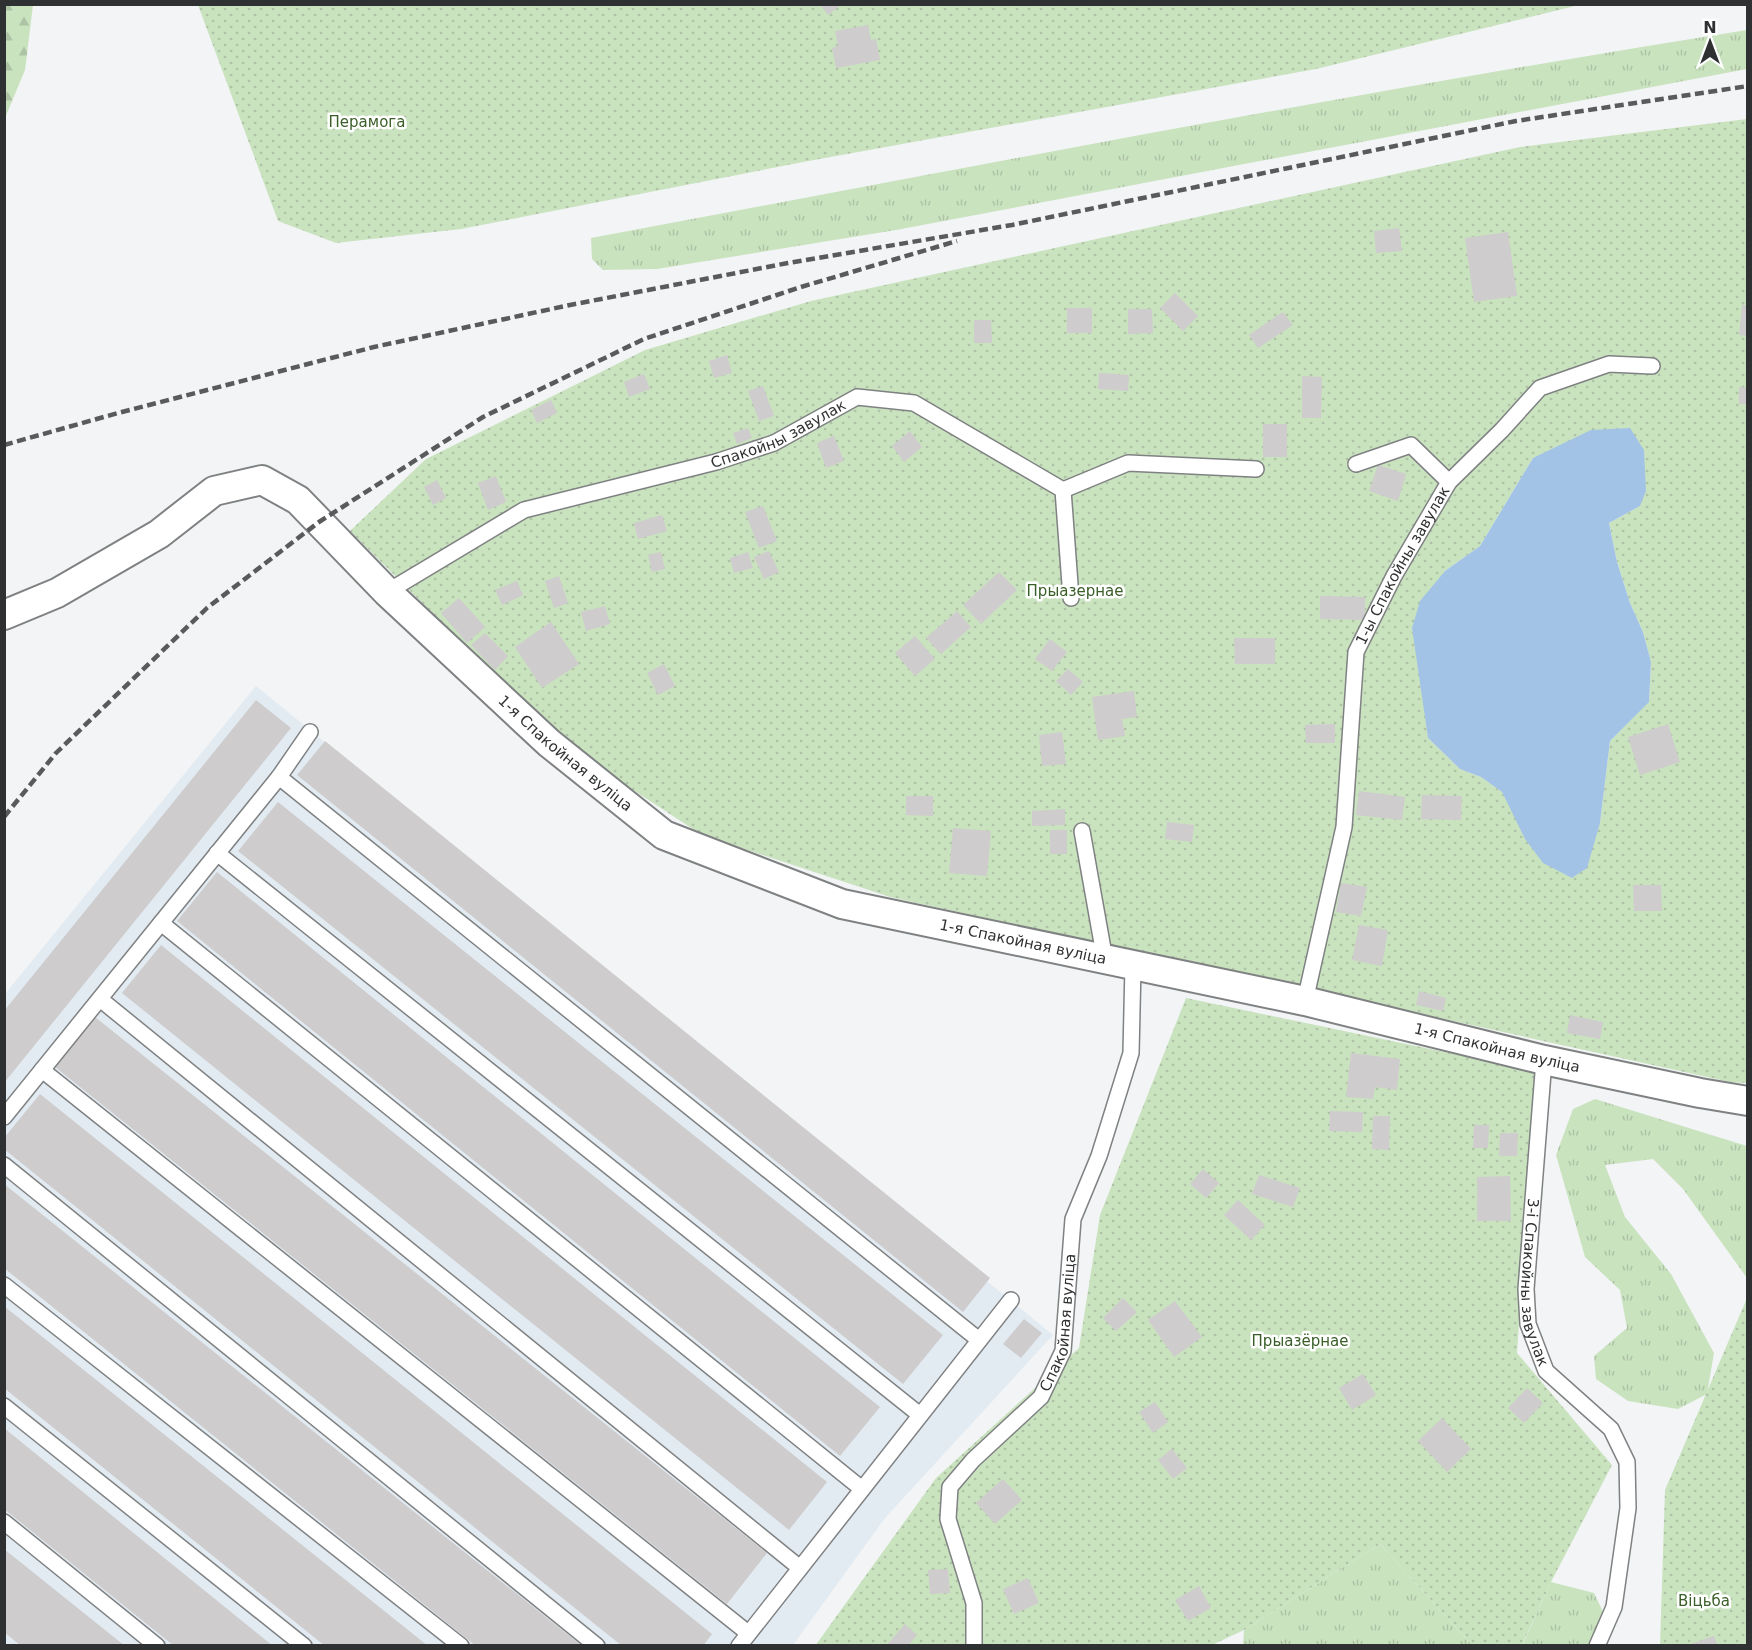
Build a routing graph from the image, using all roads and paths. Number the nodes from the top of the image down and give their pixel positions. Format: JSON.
{"nodes":[{"id":1,"x":1652,"y":366,"type":"dead end"},
{"id":2,"x":1356,"y":465,"type":"dead end"},
{"id":3,"x":1256,"y":469,"type":"dead end"},
{"id":4,"x":1449,"y":482,"type":"junction"},
{"id":5,"x":1063,"y":490,"type":"junction"},
{"id":6,"x":387,"y":592,"type":"junction"},
{"id":7,"x":1071,"y":598,"type":"dead end"},
{"id":8,"x":4,"y":615,"type":"edge"},
{"id":9,"x":310,"y":732,"type":"dead end"},
{"id":10,"x":279,"y":777,"type":"junction"},
{"id":11,"x":1082,"y":831,"type":"dead end"},
{"id":12,"x":217,"y":853,"type":"junction"},
{"id":13,"x":161,"y":923,"type":"junction"},
{"id":14,"x":1105,"y":960,"type":"junction"},
{"id":15,"x":1132,"y":966,"type":"junction"},
{"id":16,"x":100,"y":999,"type":"junction"},
{"id":17,"x":1305,"y":1001,"type":"junction"},
{"id":18,"x":1544,"y":1060,"type":"junction"},
{"id":19,"x":42,"y":1070,"type":"junction"},
{"id":20,"x":1748,"y":1101,"type":"edge"},
{"id":21,"x":4,"y":1117,"type":"edge"},
{"id":22,"x":4,"y":1165,"type":"edge"},
{"id":23,"x":4,"y":1285,"type":"edge"},
{"id":24,"x":1011,"y":1299,"type":"dead end"},
{"id":25,"x":979,"y":1340,"type":"junction"},
{"id":26,"x":4,"y":1406,"type":"edge"},
{"id":27,"x":920,"y":1415,"type":"junction"},
{"id":28,"x":862,"y":1489,"type":"junction"},
{"id":29,"x":4,"y":1522,"type":"edge"},
{"id":30,"x":800,"y":1568,"type":"junction"},
{"id":31,"x":744,"y":1639,"type":"edge"},
{"id":32,"x":156,"y":1646,"type":"edge"},
{"id":33,"x":304,"y":1646,"type":"edge"},
{"id":34,"x":461,"y":1646,"type":"edge"},
{"id":35,"x":597,"y":1646,"type":"edge"},
{"id":36,"x":974,"y":1646,"type":"edge"},
{"id":37,"x":1597,"y":1646,"type":"edge"}],
"edges":[{"from":1,"to":4,"type":"lane","name":"1-ы Спакойны завулак"},
{"from":2,"to":4,"type":"lane"},
{"from":3,"to":5,"type":"lane"},
{"from":4,"to":17,"type":"lane","name":"1-ы Спакойны завулак"},
{"from":5,"to":6,"type":"lane","name":"Спакойны завулак"},
{"from":5,"to":7,"type":"lane"},
{"from":6,"to":8,"type":"street","name":"1-я Спакойная вуліца"},
{"from":6,"to":14,"type":"street","name":"1-я Спакойная вуліца"},
{"from":9,"to":10,"type":"lane"},
{"from":10,"to":12,"type":"lane"},
{"from":10,"to":25,"type":"lane"},
{"from":11,"to":14,"type":"lane"},
{"from":12,"to":13,"type":"lane"},
{"from":12,"to":27,"type":"lane"},
{"from":13,"to":16,"type":"lane"},
{"from":13,"to":28,"type":"lane"},
{"from":14,"to":15,"type":"street","name":"1-я Спакойная вуліца"},
{"from":15,"to":17,"type":"street","name":"1-я Спакойная вуліца"},
{"from":15,"to":36,"type":"lane","name":"Спакойная вуліца"},
{"from":16,"to":19,"type":"lane"},
{"from":16,"to":30,"type":"lane"},
{"from":17,"to":18,"type":"street","name":"1-я Спакойная вуліца"},
{"from":18,"to":20,"type":"street","name":"1-я Спакойная вуліца"},
{"from":18,"to":37,"type":"lane","name":"3-і Спакойны завулак"},
{"from":19,"to":21,"type":"lane"},
{"from":19,"to":31,"type":"lane"},
{"from":22,"to":35,"type":"lane"},
{"from":23,"to":34,"type":"lane"},
{"from":24,"to":25,"type":"lane"},
{"from":25,"to":27,"type":"lane"},
{"from":26,"to":33,"type":"lane"},
{"from":27,"to":28,"type":"lane"},
{"from":28,"to":30,"type":"lane"},
{"from":29,"to":32,"type":"lane"},
{"from":30,"to":31,"type":"lane"}]}
